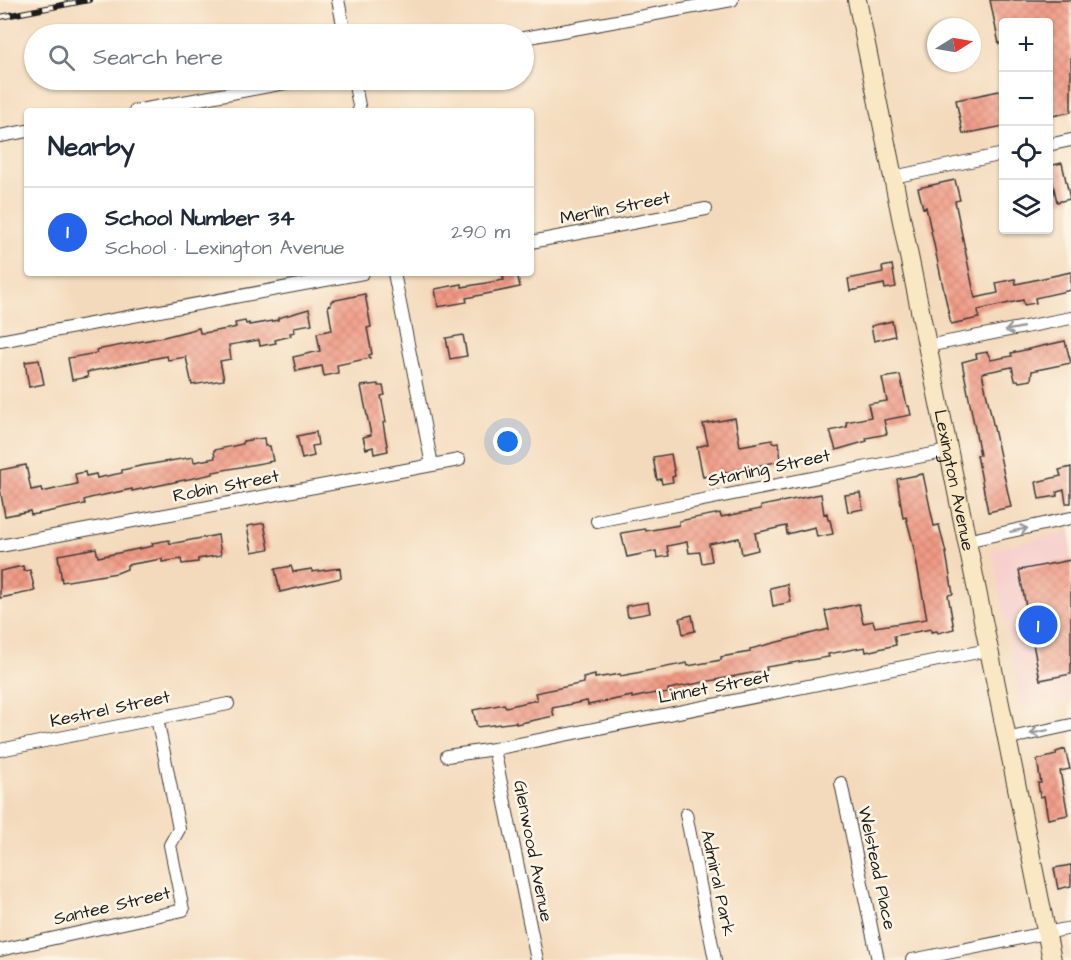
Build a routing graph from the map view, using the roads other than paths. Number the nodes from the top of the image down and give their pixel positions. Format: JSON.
{"nodes":[{"id":1,"x":338,"y":0,"type":"edge"},
{"id":2,"x":732,"y":0,"type":"edge"},
{"id":3,"x":857,"y":0,"type":"edge"},
{"id":4,"x":343,"y":24,"type":"edge"},
{"id":5,"x":534,"y":36,"type":"edge"},
{"id":6,"x":247,"y":90,"type":"edge"},
{"id":7,"x":356,"y":90,"type":"edge"},
{"id":8,"x":151,"y":108,"type":"edge"},
{"id":9,"x":359,"y":108,"type":"edge"},
{"id":10,"x":24,"y":132,"type":"edge"},
{"id":11,"x":0,"y":136,"type":"edge"},
{"id":12,"x":1071,"y":140,"type":"edge"},
{"id":13,"x":1053,"y":144,"type":"edge"},
{"id":14,"x":999,"y":155,"type":"edge"},
{"id":15,"x":893,"y":177,"type":"junction"},
{"id":16,"x":706,"y":209,"type":"dead end"},
{"id":17,"x":534,"y":241,"type":"edge"},
{"id":18,"x":347,"y":276,"type":"edge"},
{"id":19,"x":395,"y":276,"type":"edge"},
{"id":20,"x":1071,"y":318,"type":"edge"},
{"id":21,"x":0,"y":341,"type":"edge"},
{"id":22,"x":927,"y":346,"type":"junction"},
{"id":23,"x":948,"y":451,"type":"junction"},
{"id":24,"x":459,"y":460,"type":"dead end"},
{"id":25,"x":432,"y":465,"type":"junction"},
{"id":26,"x":1071,"y":518,"type":"edge"},
{"id":27,"x":597,"y":521,"type":"dead end"},
{"id":28,"x":966,"y":541,"type":"junction"},
{"id":29,"x":0,"y":546,"type":"edge"},
{"id":30,"x":988,"y":650,"type":"junction"},
{"id":31,"x":228,"y":704,"type":"dead end"},
{"id":32,"x":157,"y":718,"type":"junction"},
{"id":33,"x":1071,"y":725,"type":"edge"},
{"id":34,"x":1006,"y":739,"type":"junction"},
{"id":35,"x":494,"y":749,"type":"junction"},
{"id":36,"x":0,"y":750,"type":"edge"},
{"id":37,"x":447,"y":756,"type":"dead end"},
{"id":38,"x":841,"y":783,"type":"dead end"},
{"id":39,"x":686,"y":814,"type":"dead end"},
{"id":40,"x":1071,"y":928,"type":"edge"},
{"id":41,"x":1046,"y":933,"type":"junction"},
{"id":42,"x":0,"y":950,"type":"edge"},
{"id":43,"x":537,"y":960,"type":"edge"},
{"id":44,"x":715,"y":960,"type":"edge"},
{"id":45,"x":878,"y":960,"type":"edge"},
{"id":46,"x":912,"y":960,"type":"edge"},
{"id":47,"x":1052,"y":960,"type":"edge"}],
"edges":[{"from":1,"to":4,"type":"street"},
{"from":2,"to":5,"type":"street"},
{"from":3,"to":15,"type":"main road","name":"Lexington Avenue"},
{"from":6,"to":8,"type":"street"},
{"from":7,"to":9,"type":"street"},
{"from":10,"to":11,"type":"street"},
{"from":12,"to":13,"type":"street"},
{"from":14,"to":15,"type":"street"},
{"from":15,"to":22,"type":"main road","name":"Lexington Avenue"},
{"from":16,"to":17,"type":"street","name":"Merlin Street"},
{"from":18,"to":21,"type":"street"},
{"from":19,"to":25,"type":"street"},
{"from":20,"to":22,"type":"street","one_way":true},
{"from":22,"to":23,"type":"main road","name":"Lexington Avenue"},
{"from":23,"to":27,"type":"street","name":"Starling Street"},
{"from":23,"to":28,"type":"main road","name":"Lexington Avenue"},
{"from":24,"to":25,"type":"street","name":"Robin Street"},
{"from":25,"to":29,"type":"street","name":"Robin Street"},
{"from":28,"to":26,"type":"street","one_way":true},
{"from":28,"to":30,"type":"main road","name":"Lexington Avenue"},
{"from":30,"to":34,"type":"main road","name":"Lexington Avenue"},
{"from":30,"to":35,"type":"street","name":"Linnet Street"},
{"from":31,"to":32,"type":"street","name":"Kestrel Street"},
{"from":32,"to":36,"type":"street","name":"Kestrel Street"},
{"from":32,"to":42,"type":"street","name":"Santee Street"},
{"from":33,"to":34,"type":"street","one_way":true},
{"from":34,"to":41,"type":"main road","name":"Lexington Avenue"},
{"from":35,"to":37,"type":"street","name":"Linnet Street"},
{"from":35,"to":43,"type":"street","name":"Glenwood Avenue"},
{"from":38,"to":45,"type":"street","name":"Welstead Place"},
{"from":39,"to":44,"type":"street","name":"Admiral Park"},
{"from":40,"to":41,"type":"street"},
{"from":41,"to":46,"type":"street"},
{"from":41,"to":47,"type":"main road","name":"Lexington Avenue"}]}
